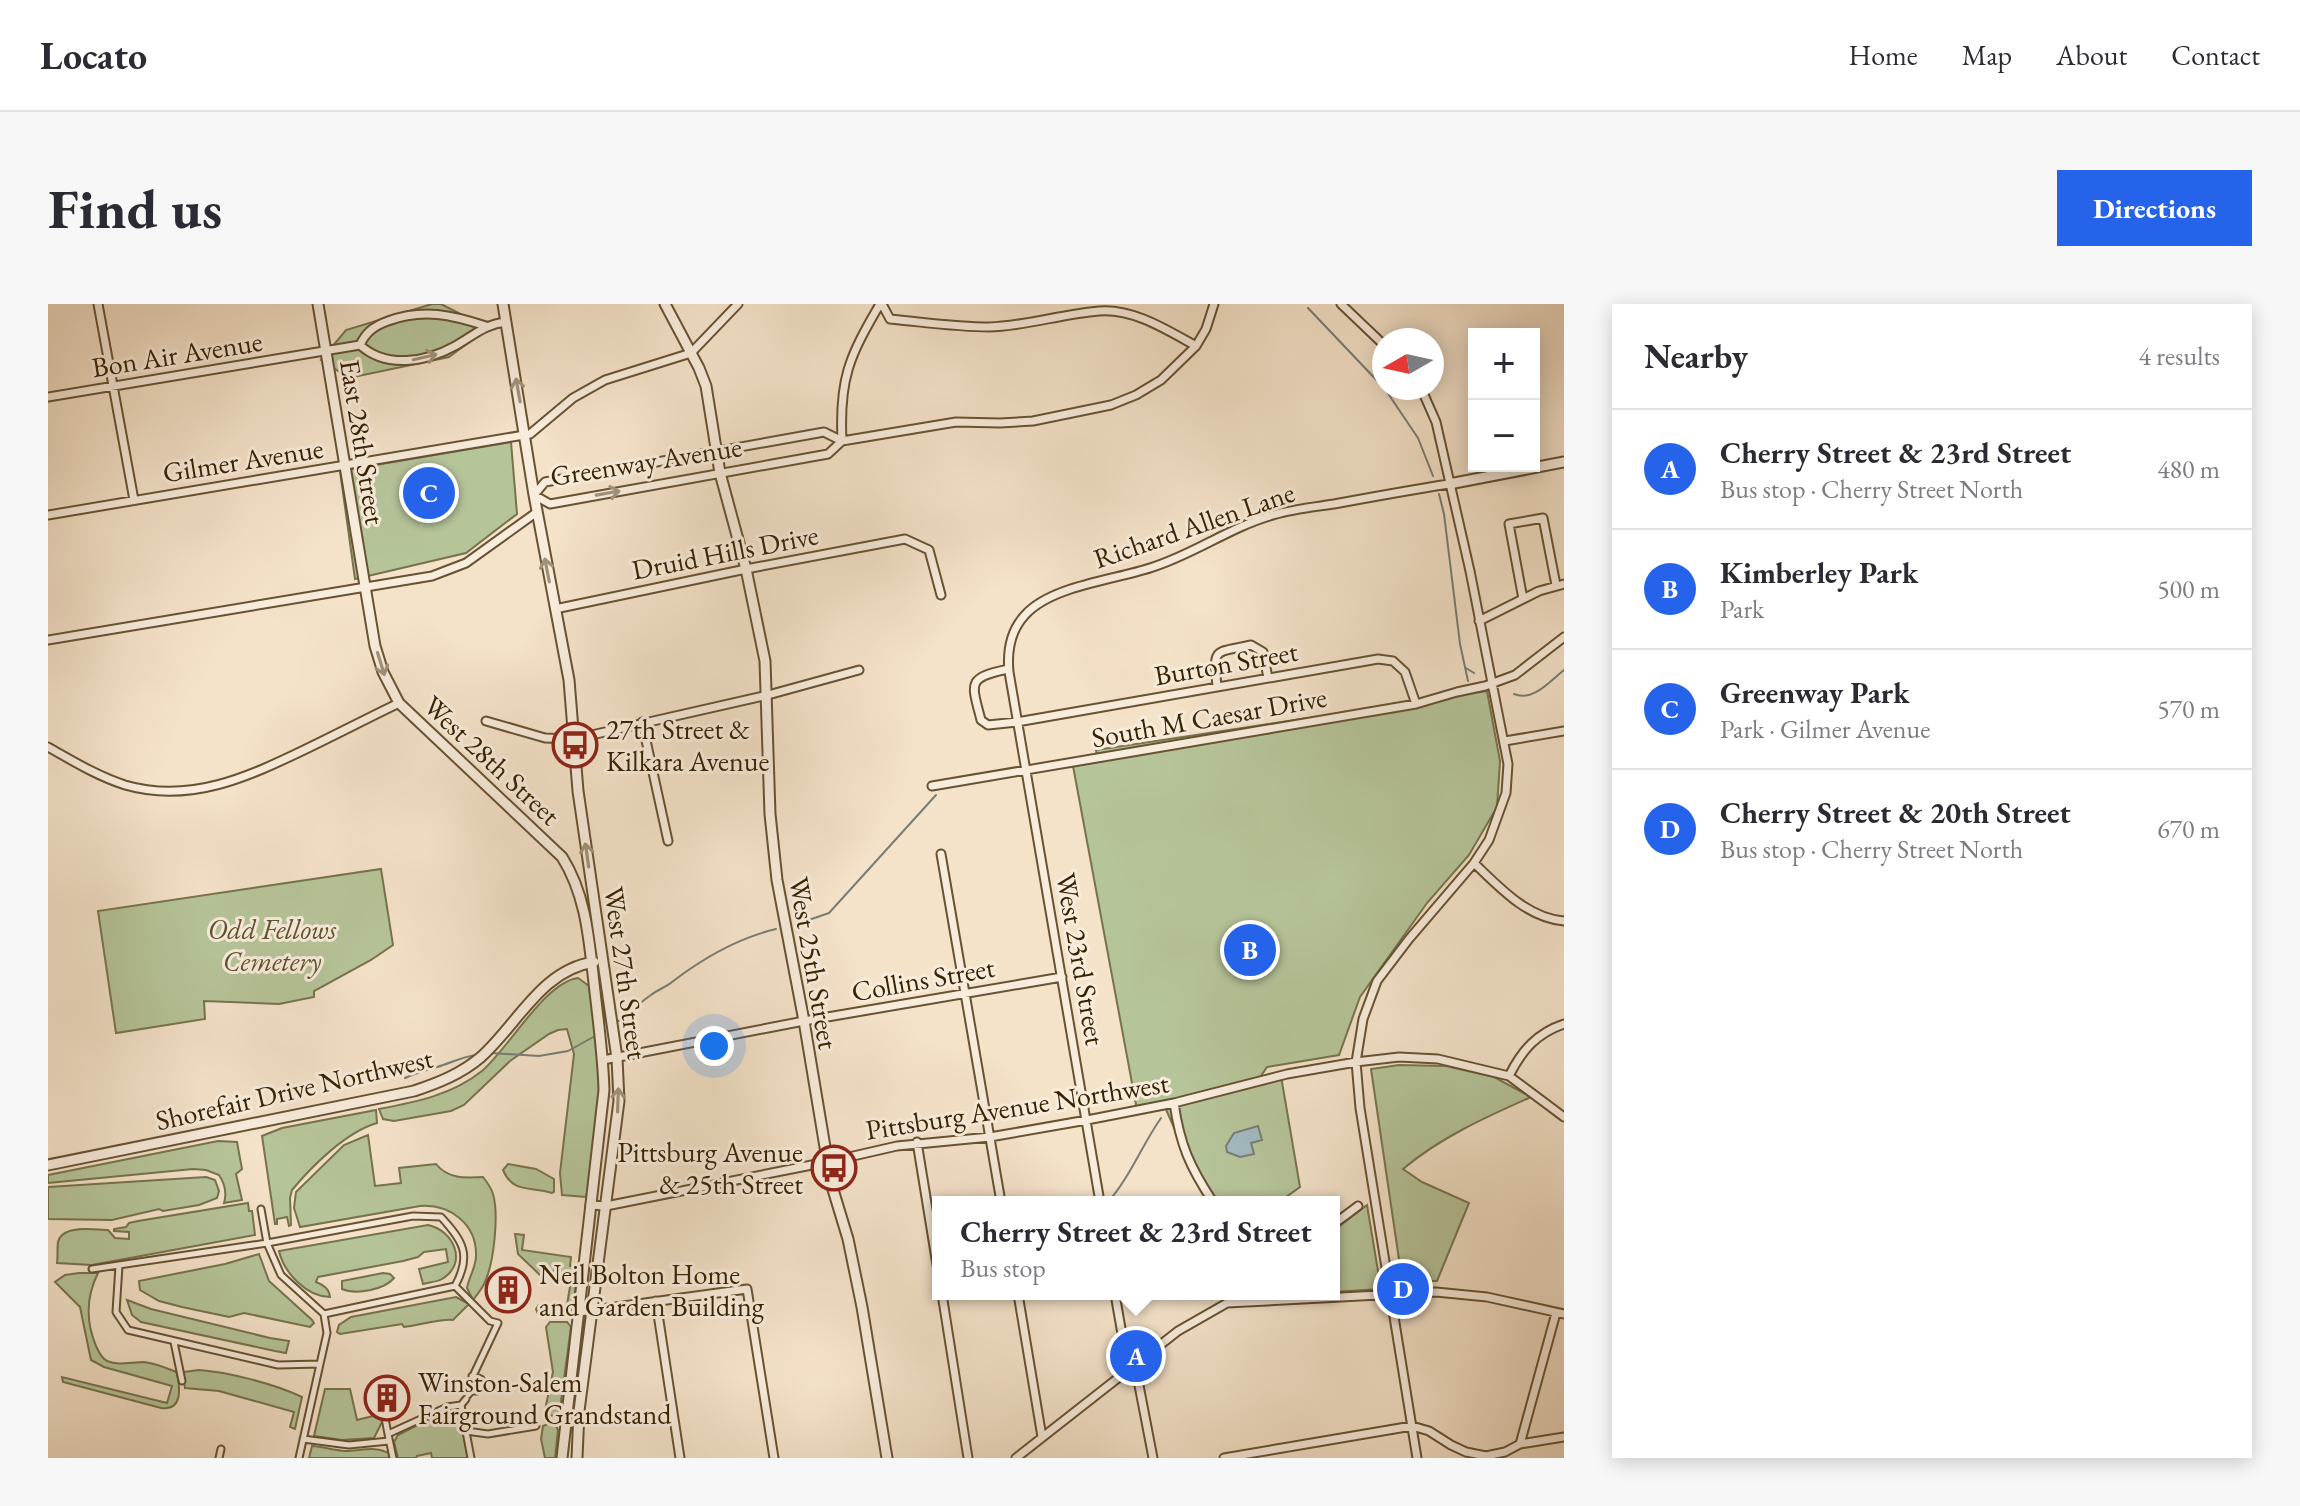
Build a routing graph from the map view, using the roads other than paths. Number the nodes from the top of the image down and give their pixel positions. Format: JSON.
{"nodes":[{"id":1,"x":98,"y":304,"type":"edge"},
{"id":2,"x":318,"y":304,"type":"edge"},
{"id":3,"x":503,"y":304,"type":"edge"},
{"id":4,"x":665,"y":304,"type":"edge"},
{"id":5,"x":738,"y":304,"type":"edge"},
{"id":6,"x":881,"y":304,"type":"edge"},
{"id":7,"x":1214,"y":304,"type":"edge"},
{"id":8,"x":1341,"y":304,"type":"edge"},
{"id":9,"x":506,"y":322,"type":"junction"},
{"id":10,"x":486,"y":326,"type":"junction"},
{"id":11,"x":1372,"y":334,"type":"edge"},
{"id":12,"x":360,"y":345,"type":"junction"},
{"id":13,"x":1196,"y":346,"type":"junction"},
{"id":14,"x":326,"y":352,"type":"junction"},
{"id":15,"x":691,"y":353,"type":"junction"},
{"id":16,"x":114,"y":386,"type":"junction"},
{"id":17,"x":48,"y":397,"type":"edge"},
{"id":18,"x":1426,"y":400,"type":"edge"},
{"id":19,"x":525,"y":435,"type":"junction"},
{"id":20,"x":842,"y":441,"type":"junction"},
{"id":21,"x":716,"y":451,"type":"junction"},
{"id":22,"x":1564,"y":462,"type":"edge"},
{"id":23,"x":345,"y":466,"type":"junction"},
{"id":24,"x":720,"y":473,"type":"junction"},
{"id":25,"x":1449,"y":484,"type":"junction"},
{"id":26,"x":534,"y":495,"type":"junction"},
{"id":27,"x":134,"y":500,"type":"junction"},
{"id":28,"x":537,"y":512,"type":"junction"},
{"id":29,"x":48,"y":515,"type":"edge"},
{"id":30,"x":746,"y":569,"type":"junction"},
{"id":31,"x":1560,"y":584,"type":"edge"},
{"id":32,"x":365,"y":588,"type":"junction"},
{"id":33,"x":941,"y":595,"type":"dead end"},
{"id":34,"x":1523,"y":599,"type":"junction"},
{"id":35,"x":555,"y":609,"type":"junction"},
{"id":36,"x":1479,"y":621,"type":"junction"},
{"id":37,"x":1564,"y":637,"type":"edge"},
{"id":38,"x":48,"y":640,"type":"edge"},
{"id":39,"x":1008,"y":669,"type":"junction"},
{"id":40,"x":859,"y":670,"type":"dead end"},
{"id":41,"x":1268,"y":678,"type":"junction"},
{"id":42,"x":1492,"y":683,"type":"junction"},
{"id":43,"x":1217,"y":686,"type":"junction"},
{"id":44,"x":768,"y":695,"type":"junction"},
{"id":45,"x":399,"y":703,"type":"junction"},
{"id":46,"x":1416,"y":704,"type":"junction"},
{"id":47,"x":486,"y":721,"type":"dead end"},
{"id":48,"x":642,"y":722,"type":"junction"},
{"id":49,"x":1017,"y":722,"type":"junction"},
{"id":50,"x":1564,"y":731,"type":"edge"},
{"id":51,"x":574,"y":739,"type":"junction"},
{"id":52,"x":1505,"y":741,"type":"junction"},
{"id":53,"x":48,"y":747,"type":"edge"},
{"id":54,"x":1026,"y":771,"type":"junction"},
{"id":55,"x":932,"y":786,"type":"dead end"},
{"id":56,"x":668,"y":841,"type":"dead end"},
{"id":57,"x":941,"y":854,"type":"dead end"},
{"id":58,"x":1474,"y":863,"type":"junction"},
{"id":59,"x":1564,"y":921,"type":"edge"},
{"id":60,"x":597,"y":961,"type":"junction"},
{"id":61,"x":1062,"y":977,"type":"junction"},
{"id":62,"x":966,"y":993,"type":"junction"},
{"id":63,"x":804,"y":1021,"type":"junction"},
{"id":64,"x":1564,"y":1024,"type":"edge"},
{"id":65,"x":617,"y":1058,"type":"junction"},
{"id":66,"x":603,"y":1060,"type":"junction"},
{"id":67,"x":1356,"y":1062,"type":"junction"},
{"id":68,"x":1509,"y":1076,"type":"junction"},
{"id":69,"x":1174,"y":1103,"type":"junction"},
{"id":70,"x":1564,"y":1117,"type":"edge"},
{"id":71,"x":1087,"y":1120,"type":"junction"},
{"id":72,"x":990,"y":1137,"type":"junction"},
{"id":73,"x":917,"y":1142,"type":"junction"},
{"id":74,"x":827,"y":1162,"type":"junction"},
{"id":75,"x":48,"y":1165,"type":"edge"},
{"id":76,"x":1000,"y":1196,"type":"edge"},
{"id":77,"x":1099,"y":1196,"type":"edge"},
{"id":78,"x":1209,"y":1196,"type":"edge"},
{"id":79,"x":590,"y":1205,"type":"junction"},
{"id":80,"x":606,"y":1206,"type":"junction"},
{"id":81,"x":1358,"y":1206,"type":"dead end"},
{"id":82,"x":261,"y":1209,"type":"dead end"},
{"id":83,"x":1340,"y":1220,"type":"edge"},
{"id":84,"x":932,"y":1234,"type":"edge"},
{"id":85,"x":267,"y":1243,"type":"junction"},
{"id":86,"x":119,"y":1266,"type":"junction"},
{"id":87,"x":92,"y":1269,"type":"dead end"},
{"id":88,"x":455,"y":1286,"type":"junction"},
{"id":89,"x":1389,"y":1294,"type":"junction"},
{"id":90,"x":1340,"y":1295,"type":"edge"},
{"id":91,"x":943,"y":1300,"type":"edge"},
{"id":92,"x":1019,"y":1300,"type":"edge"},
{"id":93,"x":1116,"y":1300,"type":"edge"},
{"id":94,"x":1235,"y":1300,"type":"edge"},
{"id":95,"x":656,"y":1301,"type":"junction"},
{"id":96,"x":591,"y":1311,"type":"junction"},
{"id":97,"x":579,"y":1312,"type":"junction"},
{"id":98,"x":324,"y":1314,"type":"junction"},
{"id":99,"x":1560,"y":1314,"type":"edge"},
{"id":100,"x":174,"y":1342,"type":"junction"},
{"id":101,"x":320,"y":1364,"type":"junction"},
{"id":102,"x":1131,"y":1368,"type":"junction"},
{"id":103,"x":472,"y":1376,"type":"junction"},
{"id":104,"x":182,"y":1381,"type":"dead end"},
{"id":105,"x":468,"y":1395,"type":"junction"},
{"id":106,"x":461,"y":1405,"type":"junction"},
{"id":107,"x":384,"y":1413,"type":"dead end"},
{"id":108,"x":536,"y":1426,"type":"dead end"},
{"id":109,"x":1412,"y":1426,"type":"junction"},
{"id":110,"x":466,"y":1431,"type":"junction"},
{"id":111,"x":389,"y":1437,"type":"junction"},
{"id":112,"x":1042,"y":1437,"type":"junction"},
{"id":113,"x":1564,"y":1437,"type":"edge"},
{"id":114,"x":303,"y":1439,"type":"junction"},
{"id":115,"x":1520,"y":1444,"type":"junction"},
{"id":116,"x":221,"y":1449,"type":"dead end"},
{"id":117,"x":219,"y":1458,"type":"edge"},
{"id":118,"x":299,"y":1458,"type":"edge"},
{"id":119,"x":393,"y":1458,"type":"edge"},
{"id":120,"x":471,"y":1458,"type":"edge"},
{"id":121,"x":562,"y":1458,"type":"edge"},
{"id":122,"x":577,"y":1458,"type":"edge"},
{"id":123,"x":680,"y":1458,"type":"edge"},
{"id":124,"x":774,"y":1458,"type":"edge"},
{"id":125,"x":887,"y":1458,"type":"edge"},
{"id":126,"x":968,"y":1458,"type":"edge"},
{"id":127,"x":1016,"y":1458,"type":"edge"},
{"id":128,"x":1153,"y":1458,"type":"edge"},
{"id":129,"x":1224,"y":1458,"type":"edge"},
{"id":130,"x":1417,"y":1458,"type":"edge"}],
"edges":[{"from":1,"to":16,"type":"street"},
{"from":2,"to":14,"type":"street","name":"East 28th Street"},
{"from":3,"to":9,"type":"street","name":"West 27th Street"},
{"from":4,"to":15,"type":"street","name":"West 25th Street"},
{"from":5,"to":15,"type":"street","name":"Gilmer Avenue"},
{"from":6,"to":13,"type":"street"},
{"from":6,"to":20,"type":"street"},
{"from":7,"to":13,"type":"street","name":"Greenway Avenue"},
{"from":8,"to":11,"type":"street"},
{"from":9,"to":10,"type":"street","name":"Bon Air Avenue"},
{"from":19,"to":9,"type":"street","name":"West 27th Street","one_way":true},
{"from":12,"to":10,"type":"street","name":"Bon Air Avenue","one_way":true},
{"from":10,"to":12,"type":"street","name":"Bon Air Avenue"},
{"from":12,"to":14,"type":"street","name":"Bon Air Avenue"},
{"from":13,"to":20,"type":"street","name":"Greenway Avenue"},
{"from":14,"to":16,"type":"street","name":"Bon Air Avenue"},
{"from":14,"to":23,"type":"street","name":"East 28th Street"},
{"from":15,"to":19,"type":"street","name":"Gilmer Avenue"},
{"from":15,"to":21,"type":"street","name":"West 25th Street"},
{"from":16,"to":17,"type":"street","name":"Bon Air Avenue"},
{"from":16,"to":27,"type":"street"},
{"from":18,"to":25,"type":"street"},
{"from":19,"to":23,"type":"street","name":"Gilmer Avenue"},
{"from":19,"to":26,"type":"street","name":"West 27th Street"},
{"from":20,"to":21,"type":"street","name":"Greenway Avenue"},
{"from":20,"to":24,"type":"street","name":"Greenway Avenue"},
{"from":21,"to":24,"type":"street","name":"West 25th Street"},
{"from":21,"to":26,"type":"street","name":"Greenway Avenue"},
{"from":22,"to":25,"type":"street"},
{"from":23,"to":27,"type":"street","name":"Gilmer Avenue"},
{"from":23,"to":32,"type":"street","name":"East 28th Street"},
{"from":26,"to":24,"type":"street","name":"Greenway Avenue","one_way":true},
{"from":24,"to":30,"type":"street","name":"West 25th Street"},
{"from":25,"to":36,"type":"street"},
{"from":25,"to":39,"type":"street","name":"Richard Allen Lane"},
{"from":26,"to":28,"type":"street","name":"West 27th Street"},
{"from":27,"to":29,"type":"street","name":"Gilmer Avenue"},
{"from":28,"to":32,"type":"street","name":"Greenway Avenue"},
{"from":35,"to":28,"type":"street","name":"West 27th Street","one_way":true},
{"from":30,"to":33,"type":"street","name":"Druid Hills Drive"},
{"from":30,"to":35,"type":"street","name":"Druid Hills Drive"},
{"from":30,"to":44,"type":"street","name":"West 25th Street"},
{"from":31,"to":34,"type":"street"},
{"from":31,"to":34,"type":"street"},
{"from":32,"to":38,"type":"street","name":"Greenway Avenue"},
{"from":32,"to":45,"type":"street","name":"West 28th Street","one_way":true},
{"from":34,"to":36,"type":"street"},
{"from":35,"to":51,"type":"street","name":"West 27th Street"},
{"from":36,"to":42,"type":"street"},
{"from":37,"to":42,"type":"street","name":"South M Caesar Drive"},
{"from":39,"to":49,"type":"street","name":"Richard Allen Lane"},
{"from":39,"to":49,"type":"street","name":"Burton Street"},
{"from":40,"to":44,"type":"street"},
{"from":41,"to":43,"type":"street","name":"Burton Street"},
{"from":41,"to":43,"type":"street"},
{"from":41,"to":46,"type":"street","name":"Burton Street"},
{"from":42,"to":46,"type":"street","name":"South M Caesar Drive"},
{"from":42,"to":52,"type":"street"},
{"from":43,"to":49,"type":"street","name":"Burton Street"},
{"from":44,"to":48,"type":"street"},
{"from":44,"to":63,"type":"street","name":"West 25th Street"},
{"from":45,"to":53,"type":"street"},
{"from":45,"to":60,"type":"street","name":"West 28th Street"},
{"from":46,"to":54,"type":"street","name":"South M Caesar Drive"},
{"from":47,"to":51,"type":"street"},
{"from":48,"to":51,"type":"street"},
{"from":48,"to":56,"type":"street"},
{"from":49,"to":54,"type":"street","name":"Richard Allen Lane"},
{"from":50,"to":52,"type":"street"},
{"from":60,"to":51,"type":"street","name":"West 27th Street","one_way":true},
{"from":52,"to":58,"type":"street"},
{"from":54,"to":55,"type":"street","name":"South M Caesar Drive"},
{"from":54,"to":61,"type":"street","name":"West 23rd Street"},
{"from":57,"to":62,"type":"street"},
{"from":58,"to":59,"type":"street"},
{"from":58,"to":67,"type":"street"},
{"from":60,"to":65,"type":"street","name":"West 27th Street"},
{"from":60,"to":66,"type":"street","name":"West 27th Street"},
{"from":60,"to":75,"type":"street","name":"Shorefair Drive Northwest"},
{"from":61,"to":62,"type":"street","name":"Collins Street"},
{"from":61,"to":71,"type":"street","name":"West 23rd Street"},
{"from":62,"to":63,"type":"street","name":"Collins Street"},
{"from":62,"to":72,"type":"street"},
{"from":63,"to":65,"type":"street","name":"Collins Street"},
{"from":63,"to":74,"type":"street","name":"West 25th Street"},
{"from":64,"to":68,"type":"street"},
{"from":65,"to":66,"type":"street","name":"Collins Street"},
{"from":80,"to":65,"type":"street","name":"West 27th Street","one_way":true},
{"from":66,"to":79,"type":"street","name":"West 27th Street"},
{"from":67,"to":68,"type":"street","name":"Pittsburg Avenue Northwest"},
{"from":67,"to":69,"type":"street","name":"Pittsburg Avenue Northwest"},
{"from":67,"to":89,"type":"street"},
{"from":68,"to":70,"type":"street"},
{"from":69,"to":71,"type":"street","name":"Pittsburg Avenue Northwest"},
{"from":69,"to":78,"type":"street"},
{"from":71,"to":72,"type":"street","name":"Pittsburg Avenue Northwest"},
{"from":71,"to":77,"type":"street","name":"West 23rd Street"},
{"from":72,"to":73,"type":"street","name":"Pittsburg Avenue Northwest"},
{"from":72,"to":76,"type":"street"},
{"from":73,"to":74,"type":"street","name":"Pittsburg Avenue Northwest"},
{"from":73,"to":84,"type":"street"},
{"from":74,"to":80,"type":"street","name":"Pittsburg Avenue Northwest"},
{"from":74,"to":125,"type":"street","name":"West 25th Street"},
{"from":79,"to":80,"type":"street","name":"Pittsburg Avenue Northwest"},
{"from":79,"to":97,"type":"street","name":"West 27th Street"},
{"from":80,"to":96,"type":"street","name":"West 27th Street"},
{"from":81,"to":83,"type":"street"},
{"from":82,"to":85,"type":"street"},
{"from":85,"to":86,"type":"street"},
{"from":85,"to":88,"type":"street"},
{"from":85,"to":98,"type":"street"},
{"from":86,"to":87,"type":"street"},
{"from":86,"to":100,"type":"street"},
{"from":88,"to":98,"type":"street"},
{"from":88,"to":103,"type":"street"},
{"from":89,"to":90,"type":"street"},
{"from":89,"to":99,"type":"street"},
{"from":89,"to":109,"type":"street"},
{"from":91,"to":126,"type":"street"},
{"from":92,"to":112,"type":"street"},
{"from":93,"to":102,"type":"street"},
{"from":94,"to":102,"type":"street"},
{"from":95,"to":96,"type":"street"},
{"from":95,"to":123,"type":"street"},
{"from":95,"to":124,"type":"street"},
{"from":96,"to":97,"type":"street"},
{"from":96,"to":122,"type":"street","name":"West 27th Street"},
{"from":97,"to":121,"type":"street","name":"West 27th Street"},
{"from":98,"to":101,"type":"street"},
{"from":99,"to":115,"type":"street"},
{"from":100,"to":101,"type":"street"},
{"from":100,"to":104,"type":"street"},
{"from":101,"to":114,"type":"street"},
{"from":102,"to":112,"type":"street"},
{"from":102,"to":128,"type":"street"},
{"from":103,"to":105,"type":"street"},
{"from":103,"to":105,"type":"street"},
{"from":105,"to":106,"type":"street"},
{"from":106,"to":110,"type":"street"},
{"from":106,"to":111,"type":"street"},
{"from":107,"to":111,"type":"street"},
{"from":108,"to":110,"type":"street"},
{"from":109,"to":115,"type":"street"},
{"from":109,"to":129,"type":"street"},
{"from":109,"to":130,"type":"street"},
{"from":110,"to":120,"type":"street"},
{"from":111,"to":114,"type":"street"},
{"from":111,"to":119,"type":"street"},
{"from":112,"to":127,"type":"street"},
{"from":113,"to":115,"type":"street"},
{"from":114,"to":118,"type":"street"},
{"from":116,"to":117,"type":"street"}]}
